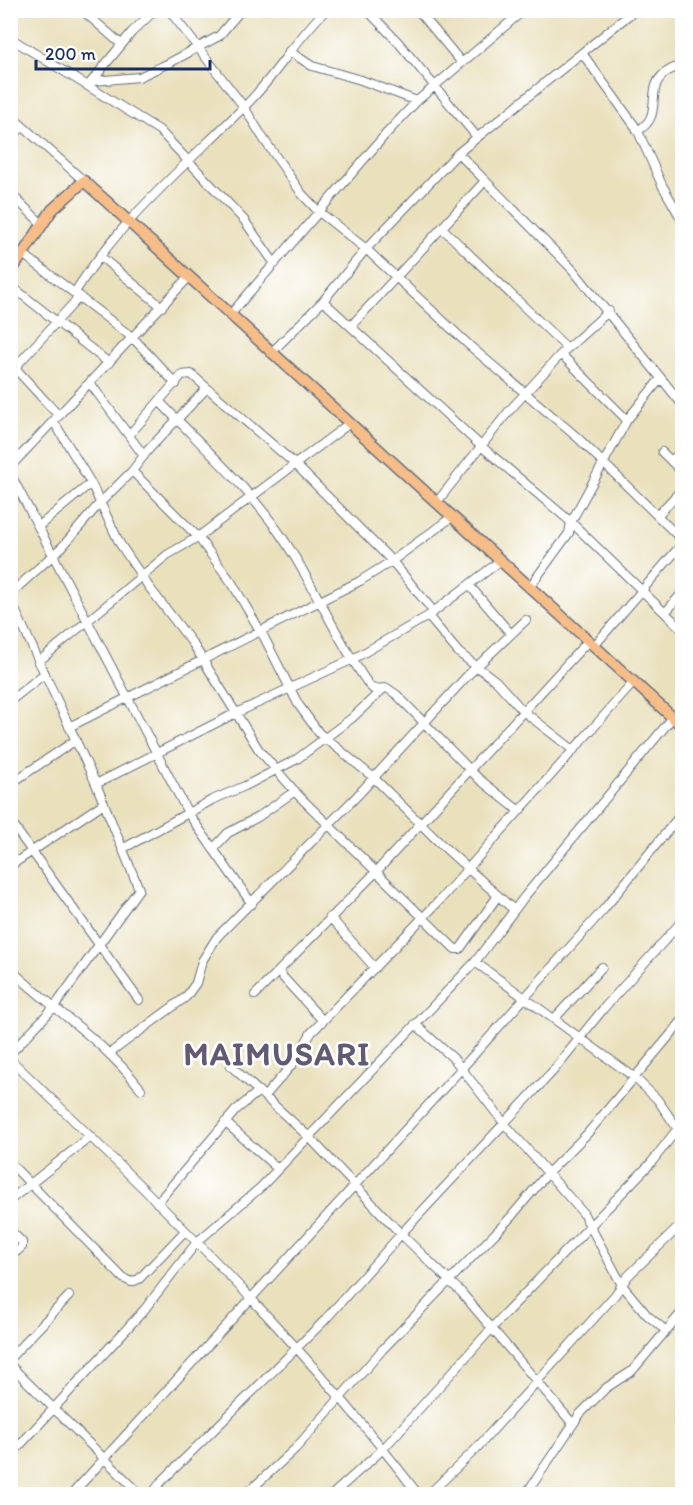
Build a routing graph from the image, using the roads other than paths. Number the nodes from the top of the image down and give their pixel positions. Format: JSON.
{"nodes":[{"id":1,"x":82,"y":10,"type":"edge"},
{"id":2,"x":155,"y":10,"type":"edge"},
{"id":3,"x":169,"y":10,"type":"edge"},
{"id":4,"x":241,"y":10,"type":"edge"},
{"id":5,"x":326,"y":10,"type":"edge"},
{"id":6,"x":524,"y":10,"type":"edge"},
{"id":7,"x":635,"y":10,"type":"edge"},
{"id":8,"x":369,"y":11,"type":"edge"},
{"id":9,"x":419,"y":11,"type":"edge"},
{"id":10,"x":10,"y":38,"type":"edge"},
{"id":11,"x":121,"y":44,"type":"junction"},
{"id":12,"x":197,"y":48,"type":"junction"},
{"id":13,"x":289,"y":51,"type":"junction"},
{"id":14,"x":582,"y":53,"type":"junction"},
{"id":15,"x":462,"y":63,"type":"junction"},
{"id":16,"x":682,"y":65,"type":"edge"},
{"id":17,"x":90,"y":83,"type":"junction"},
{"id":18,"x":434,"y":88,"type":"junction"},
{"id":19,"x":417,"y":101,"type":"junction"},
{"id":20,"x":244,"y":107,"type":"junction"},
{"id":21,"x":10,"y":115,"type":"edge"},
{"id":22,"x":24,"y":126,"type":"junction"},
{"id":23,"x":637,"y":131,"type":"junction"},
{"id":24,"x":10,"y":137,"type":"edge"},
{"id":25,"x":477,"y":137,"type":"junction"},
{"id":26,"x":458,"y":153,"type":"junction"},
{"id":27,"x":189,"y":159,"type":"junction"},
{"id":28,"x":84,"y":181,"type":"junction"},
{"id":29,"x":484,"y":181,"type":"junction"},
{"id":30,"x":10,"y":193,"type":"edge"},
{"id":31,"x":318,"y":211,"type":"junction"},
{"id":32,"x":682,"y":220,"type":"edge"},
{"id":33,"x":129,"y":221,"type":"junction"},
{"id":34,"x":42,"y":224,"type":"junction"},
{"id":35,"x":442,"y":228,"type":"junction"},
{"id":36,"x":366,"y":249,"type":"junction"},
{"id":37,"x":23,"y":254,"type":"junction"},
{"id":38,"x":100,"y":257,"type":"junction"},
{"id":39,"x":275,"y":264,"type":"junction"},
{"id":40,"x":10,"y":273,"type":"edge"},
{"id":41,"x":188,"y":278,"type":"junction"},
{"id":42,"x":396,"y":278,"type":"junction"},
{"id":43,"x":10,"y":285,"type":"edge"},
{"id":44,"x":77,"y":294,"type":"junction"},
{"id":45,"x":323,"y":302,"type":"junction"},
{"id":46,"x":162,"y":308,"type":"junction"},
{"id":47,"x":609,"y":311,"type":"junction"},
{"id":48,"x":230,"y":315,"type":"junction"},
{"id":49,"x":57,"y":321,"type":"junction"},
{"id":50,"x":351,"y":326,"type":"junction"},
{"id":51,"x":133,"y":338,"type":"junction"},
{"id":52,"x":564,"y":351,"type":"junction"},
{"id":53,"x":271,"y":353,"type":"junction"},
{"id":54,"x":109,"y":363,"type":"junction"},
{"id":55,"x":13,"y":370,"type":"edge"},
{"id":56,"x":662,"y":378,"type":"junction"},
{"id":57,"x":90,"y":383,"type":"junction"},
{"id":58,"x":176,"y":384,"type":"junction"},
{"id":59,"x":207,"y":388,"type":"junction"},
{"id":60,"x":526,"y":393,"type":"junction"},
{"id":61,"x":160,"y":402,"type":"junction"},
{"id":62,"x":682,"y":404,"type":"edge"},
{"id":63,"x":56,"y":419,"type":"junction"},
{"id":64,"x":177,"y":420,"type":"junction"},
{"id":65,"x":627,"y":420,"type":"junction"},
{"id":66,"x":350,"y":423,"type":"junction"},
{"id":67,"x":130,"y":434,"type":"junction"},
{"id":68,"x":481,"y":446,"type":"junction"},
{"id":69,"x":662,"y":452,"type":"dead end"},
{"id":70,"x":682,"y":452,"type":"edge"},
{"id":71,"x":144,"y":456,"type":"junction"},
{"id":72,"x":671,"y":461,"type":"junction"},
{"id":73,"x":295,"y":464,"type":"junction"},
{"id":74,"x":603,"y":464,"type":"junction"},
{"id":75,"x":10,"y":467,"type":"edge"},
{"id":76,"x":132,"y":471,"type":"junction"},
{"id":77,"x":682,"y":472,"type":"edge"},
{"id":78,"x":10,"y":473,"type":"edge"},
{"id":79,"x":91,"y":483,"type":"junction"},
{"id":80,"x":682,"y":489,"type":"edge"},
{"id":81,"x":252,"y":497,"type":"junction"},
{"id":82,"x":436,"y":502,"type":"junction"},
{"id":83,"x":99,"y":504,"type":"junction"},
{"id":84,"x":657,"y":515,"type":"junction"},
{"id":85,"x":452,"y":516,"type":"junction"},
{"id":86,"x":571,"y":522,"type":"junction"},
{"id":87,"x":39,"y":526,"type":"junction"},
{"id":88,"x":198,"y":537,"type":"junction"},
{"id":89,"x":682,"y":542,"type":"edge"},
{"id":90,"x":54,"y":555,"type":"junction"},
{"id":91,"x":392,"y":561,"type":"junction"},
{"id":92,"x":500,"y":561,"type":"junction"},
{"id":93,"x":141,"y":576,"type":"junction"},
{"id":94,"x":469,"y":585,"type":"junction"},
{"id":95,"x":529,"y":588,"type":"junction"},
{"id":96,"x":643,"y":589,"type":"junction"},
{"id":97,"x":682,"y":592,"type":"edge"},
{"id":98,"x":11,"y":599,"type":"edge"},
{"id":99,"x":319,"y":601,"type":"junction"},
{"id":100,"x":665,"y":613,"type":"junction"},
{"id":101,"x":431,"y":614,"type":"junction"},
{"id":102,"x":88,"y":620,"type":"junction"},
{"id":103,"x":526,"y":620,"type":"dead end"},
{"id":104,"x":682,"y":629,"type":"edge"},
{"id":105,"x":261,"y":632,"type":"junction"},
{"id":106,"x":511,"y":634,"type":"junction"},
{"id":107,"x":591,"y":644,"type":"junction"},
{"id":108,"x":353,"y":659,"type":"junction"},
{"id":109,"x":202,"y":660,"type":"junction"},
{"id":110,"x":38,"y":662,"type":"junction"},
{"id":111,"x":478,"y":666,"type":"junction"},
{"id":112,"x":44,"y":674,"type":"junction"},
{"id":113,"x":634,"y":682,"type":"junction"},
{"id":114,"x":291,"y":688,"type":"junction"},
{"id":115,"x":384,"y":688,"type":"junction"},
{"id":116,"x":128,"y":697,"type":"junction"},
{"id":117,"x":10,"y":701,"type":"edge"},
{"id":118,"x":523,"y":711,"type":"junction"},
{"id":119,"x":234,"y":714,"type":"junction"},
{"id":120,"x":673,"y":717,"type":"junction"},
{"id":121,"x":425,"y":722,"type":"junction"},
{"id":122,"x":682,"y":726,"type":"edge"},
{"id":123,"x":69,"y":727,"type":"junction"},
{"id":124,"x":326,"y":739,"type":"junction"},
{"id":125,"x":76,"y":740,"type":"junction"},
{"id":126,"x":572,"y":749,"type":"junction"},
{"id":127,"x":157,"y":755,"type":"junction"},
{"id":128,"x":470,"y":768,"type":"junction"},
{"id":129,"x":276,"y":770,"type":"junction"},
{"id":130,"x":374,"y":777,"type":"junction"},
{"id":131,"x":10,"y":784,"type":"edge"},
{"id":132,"x":96,"y":784,"type":"junction"},
{"id":133,"x":295,"y":791,"type":"junction"},
{"id":134,"x":104,"y":803,"type":"junction"},
{"id":135,"x":518,"y":810,"type":"junction"},
{"id":136,"x":188,"y":813,"type":"junction"},
{"id":137,"x":682,"y":813,"type":"edge"},
{"id":138,"x":10,"y":821,"type":"edge"},
{"id":139,"x":328,"y":824,"type":"junction"},
{"id":140,"x":420,"y":824,"type":"junction"},
{"id":141,"x":124,"y":848,"type":"junction"},
{"id":142,"x":213,"y":849,"type":"junction"},
{"id":143,"x":31,"y":852,"type":"junction"},
{"id":144,"x":10,"y":866,"type":"edge"},
{"id":145,"x":466,"y":868,"type":"junction"},
{"id":146,"x":377,"y":870,"type":"junction"},
{"id":147,"x":497,"y":897,"type":"junction"},
{"id":148,"x":252,"y":904,"type":"junction"},
{"id":149,"x":514,"y":910,"type":"junction"},
{"id":150,"x":330,"y":917,"type":"junction"},
{"id":151,"x":422,"y":919,"type":"junction"},
{"id":152,"x":682,"y":921,"type":"edge"},
{"id":153,"x":99,"y":947,"type":"junction"},
{"id":154,"x":476,"y":962,"type":"junction"},
{"id":155,"x":602,"y":967,"type":"dead end"},
{"id":156,"x":375,"y":968,"type":"junction"},
{"id":157,"x":10,"y":969,"type":"edge"},
{"id":158,"x":279,"y":973,"type":"junction"},
{"id":159,"x":255,"y":995,"type":"dead end"},
{"id":160,"x":525,"y":998,"type":"junction"},
{"id":161,"x":138,"y":1000,"type":"dead end"},
{"id":162,"x":55,"y":1006,"type":"junction"},
{"id":163,"x":554,"y":1019,"type":"junction"},
{"id":164,"x":323,"y":1021,"type":"junction"},
{"id":165,"x":682,"y":1021,"type":"edge"},
{"id":166,"x":415,"y":1024,"type":"junction"},
{"id":167,"x":580,"y":1036,"type":"junction"},
{"id":168,"x":110,"y":1053,"type":"junction"},
{"id":169,"x":10,"y":1057,"type":"edge"},
{"id":170,"x":231,"y":1066,"type":"dead end"},
{"id":171,"x":462,"y":1068,"type":"junction"},
{"id":172,"x":634,"y":1077,"type":"junction"},
{"id":173,"x":141,"y":1089,"type":"dead end"},
{"id":174,"x":262,"y":1094,"type":"junction"},
{"id":175,"x":225,"y":1122,"type":"junction"},
{"id":176,"x":504,"y":1123,"type":"junction"},
{"id":177,"x":681,"y":1129,"type":"edge"},
{"id":178,"x":90,"y":1137,"type":"junction"},
{"id":179,"x":309,"y":1137,"type":"junction"},
{"id":180,"x":10,"y":1163,"type":"edge"},
{"id":181,"x":278,"y":1169,"type":"junction"},
{"id":182,"x":547,"y":1174,"type":"junction"},
{"id":183,"x":30,"y":1183,"type":"junction"},
{"id":184,"x":357,"y":1185,"type":"junction"},
{"id":185,"x":10,"y":1200,"type":"edge"},
{"id":186,"x":157,"y":1203,"type":"junction"},
{"id":187,"x":682,"y":1224,"type":"edge"},
{"id":188,"x":590,"y":1226,"type":"junction"},
{"id":189,"x":10,"y":1230,"type":"edge"},
{"id":190,"x":185,"y":1231,"type":"junction"},
{"id":191,"x":400,"y":1233,"type":"junction"},
{"id":192,"x":196,"y":1242,"type":"junction"},
{"id":193,"x":10,"y":1257,"type":"edge"},
{"id":194,"x":450,"y":1280,"type":"junction"},
{"id":195,"x":622,"y":1285,"type":"junction"},
{"id":196,"x":69,"y":1296,"type":"dead end"},
{"id":197,"x":251,"y":1297,"type":"junction"},
{"id":198,"x":682,"y":1312,"type":"edge"},
{"id":199,"x":492,"y":1327,"type":"junction"},
{"id":200,"x":665,"y":1330,"type":"junction"},
{"id":201,"x":298,"y":1347,"type":"junction"},
{"id":202,"x":10,"y":1358,"type":"edge"},
{"id":203,"x":10,"y":1365,"type":"edge"},
{"id":204,"x":539,"y":1380,"type":"junction"},
{"id":205,"x":340,"y":1398,"type":"junction"},
{"id":206,"x":53,"y":1408,"type":"junction"},
{"id":207,"x":573,"y":1424,"type":"junction"},
{"id":208,"x":383,"y":1449,"type":"junction"},
{"id":209,"x":10,"y":1456,"type":"edge"},
{"id":210,"x":105,"y":1458,"type":"junction"},
{"id":211,"x":72,"y":1494,"type":"edge"},
{"id":212,"x":140,"y":1494,"type":"edge"},
{"id":213,"x":152,"y":1494,"type":"edge"},
{"id":214,"x":246,"y":1494,"type":"edge"},
{"id":215,"x":333,"y":1494,"type":"edge"},
{"id":216,"x":418,"y":1494,"type":"edge"},
{"id":217,"x":429,"y":1494,"type":"edge"},
{"id":218,"x":526,"y":1494,"type":"edge"}],
"edges":[{"from":1,"to":11,"type":"street"},
{"from":2,"to":11,"type":"street"},
{"from":3,"to":12,"type":"street"},
{"from":4,"to":12,"type":"street"},
{"from":5,"to":13,"type":"street"},
{"from":6,"to":15,"type":"street"},
{"from":7,"to":14,"type":"street"},
{"from":8,"to":18,"type":"street"},
{"from":9,"to":15,"type":"street"},
{"from":10,"to":17,"type":"street"},
{"from":11,"to":17,"type":"street"},
{"from":12,"to":17,"type":"street"},
{"from":12,"to":20,"type":"street"},
{"from":13,"to":19,"type":"street"},
{"from":13,"to":20,"type":"street"},
{"from":14,"to":23,"type":"street"},
{"from":14,"to":25,"type":"street"},
{"from":15,"to":18,"type":"street"},
{"from":16,"to":23,"type":"street"},
{"from":17,"to":27,"type":"street"},
{"from":18,"to":19,"type":"street"},
{"from":18,"to":25,"type":"street"},
{"from":19,"to":31,"type":"street"},
{"from":20,"to":27,"type":"street"},
{"from":20,"to":31,"type":"street"},
{"from":21,"to":22,"type":"street"},
{"from":22,"to":24,"type":"street"},
{"from":22,"to":28,"type":"street"},
{"from":23,"to":32,"type":"street"},
{"from":25,"to":26,"type":"street"},
{"from":26,"to":29,"type":"street"},
{"from":26,"to":36,"type":"street"},
{"from":27,"to":33,"type":"street"},
{"from":27,"to":39,"type":"street"},
{"from":28,"to":33,"type":"main road"},
{"from":28,"to":34,"type":"main road"},
{"from":29,"to":35,"type":"street"},
{"from":29,"to":47,"type":"street"},
{"from":30,"to":34,"type":"street"},
{"from":31,"to":36,"type":"street"},
{"from":31,"to":39,"type":"street"},
{"from":33,"to":38,"type":"street"},
{"from":33,"to":41,"type":"main road"},
{"from":34,"to":37,"type":"main road"},
{"from":35,"to":42,"type":"street"},
{"from":35,"to":52,"type":"street"},
{"from":36,"to":42,"type":"street"},
{"from":36,"to":45,"type":"street"},
{"from":37,"to":40,"type":"main road"},
{"from":37,"to":44,"type":"street"},
{"from":38,"to":44,"type":"street"},
{"from":38,"to":46,"type":"street"},
{"from":39,"to":48,"type":"street"},
{"from":41,"to":46,"type":"street"},
{"from":41,"to":48,"type":"main road"},
{"from":42,"to":50,"type":"street"},
{"from":42,"to":60,"type":"street"},
{"from":43,"to":49,"type":"street"},
{"from":44,"to":49,"type":"street"},
{"from":44,"to":51,"type":"street"},
{"from":45,"to":50,"type":"street"},
{"from":45,"to":53,"type":"street"},
{"from":46,"to":51,"type":"street"},
{"from":47,"to":52,"type":"street"},
{"from":47,"to":56,"type":"street"},
{"from":48,"to":53,"type":"main road"},
{"from":49,"to":54,"type":"street"},
{"from":49,"to":55,"type":"street"},
{"from":50,"to":68,"type":"street"},
{"from":51,"to":54,"type":"street"},
{"from":51,"to":58,"type":"street"},
{"from":52,"to":60,"type":"street"},
{"from":52,"to":65,"type":"street"},
{"from":53,"to":66,"type":"main road"},
{"from":54,"to":57,"type":"street"},
{"from":55,"to":63,"type":"street"},
{"from":56,"to":62,"type":"street"},
{"from":56,"to":65,"type":"street"},
{"from":57,"to":63,"type":"street"},
{"from":57,"to":67,"type":"street"},
{"from":58,"to":59,"type":"street"},
{"from":58,"to":61,"type":"street"},
{"from":59,"to":64,"type":"street"},
{"from":59,"to":73,"type":"street"},
{"from":60,"to":68,"type":"street"},
{"from":60,"to":74,"type":"street"},
{"from":61,"to":64,"type":"street"},
{"from":61,"to":67,"type":"street"},
{"from":63,"to":75,"type":"street"},
{"from":63,"to":79,"type":"street"},
{"from":64,"to":71,"type":"street"},
{"from":64,"to":81,"type":"street"},
{"from":65,"to":74,"type":"street"},
{"from":66,"to":73,"type":"street"},
{"from":66,"to":82,"type":"main road"},
{"from":67,"to":71,"type":"street"},
{"from":68,"to":82,"type":"street"},
{"from":68,"to":86,"type":"street"},
{"from":69,"to":72,"type":"street"},
{"from":70,"to":72,"type":"street"},
{"from":71,"to":76,"type":"street"},
{"from":72,"to":77,"type":"street"},
{"from":73,"to":81,"type":"street"},
{"from":73,"to":91,"type":"street"},
{"from":74,"to":84,"type":"street"},
{"from":74,"to":86,"type":"street"},
{"from":76,"to":83,"type":"street"},
{"from":76,"to":88,"type":"street"},
{"from":78,"to":87,"type":"street"},
{"from":79,"to":83,"type":"street"},
{"from":79,"to":87,"type":"street"},
{"from":80,"to":84,"type":"street"},
{"from":81,"to":88,"type":"street"},
{"from":81,"to":99,"type":"street"},
{"from":82,"to":85,"type":"main road"},
{"from":83,"to":90,"type":"street"},
{"from":83,"to":93,"type":"street"},
{"from":84,"to":89,"type":"street"},
{"from":85,"to":91,"type":"street"},
{"from":85,"to":92,"type":"main road"},
{"from":86,"to":95,"type":"street"},
{"from":86,"to":96,"type":"street"},
{"from":87,"to":90,"type":"street"},
{"from":88,"to":93,"type":"street"},
{"from":88,"to":105,"type":"street"},
{"from":89,"to":96,"type":"street"},
{"from":90,"to":98,"type":"street"},
{"from":90,"to":102,"type":"street"},
{"from":91,"to":99,"type":"street"},
{"from":91,"to":101,"type":"street"},
{"from":92,"to":94,"type":"street"},
{"from":92,"to":95,"type":"main road"},
{"from":93,"to":102,"type":"street"},
{"from":93,"to":109,"type":"street"},
{"from":94,"to":101,"type":"street"},
{"from":94,"to":106,"type":"street"},
{"from":95,"to":107,"type":"main road"},
{"from":96,"to":100,"type":"street"},
{"from":96,"to":107,"type":"street"},
{"from":97,"to":100,"type":"street"},
{"from":98,"to":110,"type":"street"},
{"from":99,"to":105,"type":"street"},
{"from":99,"to":108,"type":"street"},
{"from":100,"to":104,"type":"street"},
{"from":101,"to":108,"type":"street"},
{"from":101,"to":111,"type":"street"},
{"from":102,"to":110,"type":"street"},
{"from":102,"to":116,"type":"street"},
{"from":103,"to":106,"type":"street"},
{"from":105,"to":109,"type":"street"},
{"from":105,"to":114,"type":"street"},
{"from":106,"to":111,"type":"street"},
{"from":107,"to":113,"type":"main road"},
{"from":107,"to":118,"type":"street"},
{"from":108,"to":114,"type":"street"},
{"from":108,"to":115,"type":"street"},
{"from":109,"to":116,"type":"street"},
{"from":109,"to":119,"type":"street"},
{"from":110,"to":112,"type":"street"},
{"from":111,"to":118,"type":"street"},
{"from":111,"to":121,"type":"street"},
{"from":112,"to":117,"type":"street"},
{"from":112,"to":123,"type":"street"},
{"from":113,"to":120,"type":"main road"},
{"from":113,"to":126,"type":"street"},
{"from":114,"to":119,"type":"street"},
{"from":114,"to":124,"type":"street"},
{"from":115,"to":121,"type":"street"},
{"from":115,"to":124,"type":"street"},
{"from":116,"to":123,"type":"street"},
{"from":116,"to":127,"type":"street"},
{"from":118,"to":126,"type":"street"},
{"from":118,"to":128,"type":"street"},
{"from":119,"to":127,"type":"street"},
{"from":119,"to":129,"type":"street"},
{"from":120,"to":122,"type":"main road"},
{"from":120,"to":149,"type":"street"},
{"from":121,"to":128,"type":"street"},
{"from":121,"to":130,"type":"street"},
{"from":123,"to":125,"type":"street"},
{"from":124,"to":129,"type":"street"},
{"from":124,"to":130,"type":"street"},
{"from":125,"to":131,"type":"street"},
{"from":125,"to":132,"type":"street"},
{"from":126,"to":135,"type":"street"},
{"from":127,"to":132,"type":"street"},
{"from":127,"to":136,"type":"street"},
{"from":128,"to":135,"type":"street"},
{"from":128,"to":140,"type":"street"},
{"from":129,"to":133,"type":"street"},
{"from":129,"to":136,"type":"street"},
{"from":130,"to":139,"type":"street"},
{"from":130,"to":140,"type":"street"},
{"from":132,"to":134,"type":"street"},
{"from":133,"to":139,"type":"street"},
{"from":133,"to":142,"type":"street"},
{"from":134,"to":141,"type":"street"},
{"from":134,"to":143,"type":"street"},
{"from":135,"to":145,"type":"street"},
{"from":136,"to":141,"type":"street"},
{"from":136,"to":142,"type":"street"},
{"from":137,"to":160,"type":"street"},
{"from":138,"to":143,"type":"street"},
{"from":139,"to":146,"type":"street"},
{"from":139,"to":148,"type":"street"},
{"from":140,"to":145,"type":"street"},
{"from":140,"to":146,"type":"street"},
{"from":141,"to":153,"type":"street"},
{"from":142,"to":148,"type":"street"},
{"from":143,"to":144,"type":"street"},
{"from":143,"to":153,"type":"street"},
{"from":145,"to":147,"type":"street"},
{"from":145,"to":151,"type":"street"},
{"from":146,"to":150,"type":"street"},
{"from":146,"to":151,"type":"street"},
{"from":147,"to":149,"type":"street"},
{"from":147,"to":151,"type":"street"},
{"from":148,"to":168,"type":"street"},
{"from":149,"to":154,"type":"street"},
{"from":150,"to":156,"type":"street"},
{"from":150,"to":158,"type":"street"},
{"from":151,"to":156,"type":"street"},
{"from":152,"to":167,"type":"street"},
{"from":153,"to":161,"type":"street"},
{"from":153,"to":162,"type":"street"},
{"from":154,"to":160,"type":"street"},
{"from":154,"to":166,"type":"street"},
{"from":155,"to":163,"type":"street"},
{"from":156,"to":164,"type":"street"},
{"from":157,"to":162,"type":"street"},
{"from":158,"to":159,"type":"street"},
{"from":158,"to":164,"type":"street"},
{"from":160,"to":163,"type":"street"},
{"from":160,"to":171,"type":"street"},
{"from":162,"to":168,"type":"street"},
{"from":162,"to":169,"type":"street"},
{"from":163,"to":167,"type":"street"},
{"from":164,"to":174,"type":"street"},
{"from":165,"to":172,"type":"street"},
{"from":166,"to":171,"type":"street"},
{"from":166,"to":179,"type":"street"},
{"from":167,"to":172,"type":"street"},
{"from":167,"to":176,"type":"street"},
{"from":168,"to":173,"type":"street"},
{"from":169,"to":178,"type":"street"},
{"from":170,"to":174,"type":"street"},
{"from":171,"to":176,"type":"street"},
{"from":171,"to":184,"type":"street"},
{"from":172,"to":177,"type":"street"},
{"from":172,"to":182,"type":"street"},
{"from":174,"to":175,"type":"street"},
{"from":174,"to":179,"type":"street"},
{"from":175,"to":181,"type":"street"},
{"from":175,"to":186,"type":"street"},
{"from":176,"to":182,"type":"street"},
{"from":176,"to":191,"type":"street"},
{"from":177,"to":188,"type":"street"},
{"from":178,"to":183,"type":"street"},
{"from":178,"to":186,"type":"street"},
{"from":179,"to":181,"type":"street"},
{"from":179,"to":184,"type":"street"},
{"from":180,"to":183,"type":"street"},
{"from":181,"to":192,"type":"street"},
{"from":182,"to":188,"type":"street"},
{"from":182,"to":194,"type":"street"},
{"from":183,"to":185,"type":"street"},
{"from":183,"to":190,"type":"street"},
{"from":184,"to":191,"type":"street"},
{"from":184,"to":197,"type":"street"},
{"from":186,"to":190,"type":"street"},
{"from":187,"to":195,"type":"street"},
{"from":188,"to":195,"type":"street"},
{"from":188,"to":199,"type":"street"},
{"from":189,"to":193,"type":"street"},
{"from":190,"to":192,"type":"street"},
{"from":191,"to":194,"type":"street"},
{"from":191,"to":201,"type":"street"},
{"from":192,"to":197,"type":"street"},
{"from":192,"to":206,"type":"street"},
{"from":194,"to":199,"type":"street"},
{"from":194,"to":205,"type":"street"},
{"from":195,"to":200,"type":"street"},
{"from":195,"to":204,"type":"street"},
{"from":196,"to":202,"type":"street"},
{"from":197,"to":201,"type":"street"},
{"from":197,"to":210,"type":"street"},
{"from":198,"to":200,"type":"street"},
{"from":199,"to":204,"type":"street"},
{"from":199,"to":208,"type":"street"},
{"from":200,"to":207,"type":"street"},
{"from":201,"to":205,"type":"street"},
{"from":201,"to":213,"type":"street"},
{"from":203,"to":206,"type":"street"},
{"from":204,"to":207,"type":"street"},
{"from":204,"to":217,"type":"street"},
{"from":205,"to":208,"type":"street"},
{"from":205,"to":214,"type":"street"},
{"from":206,"to":209,"type":"street"},
{"from":206,"to":210,"type":"street"},
{"from":207,"to":218,"type":"street"},
{"from":208,"to":215,"type":"street"},
{"from":208,"to":216,"type":"street"},
{"from":210,"to":211,"type":"street"},
{"from":210,"to":212,"type":"street"}]}
